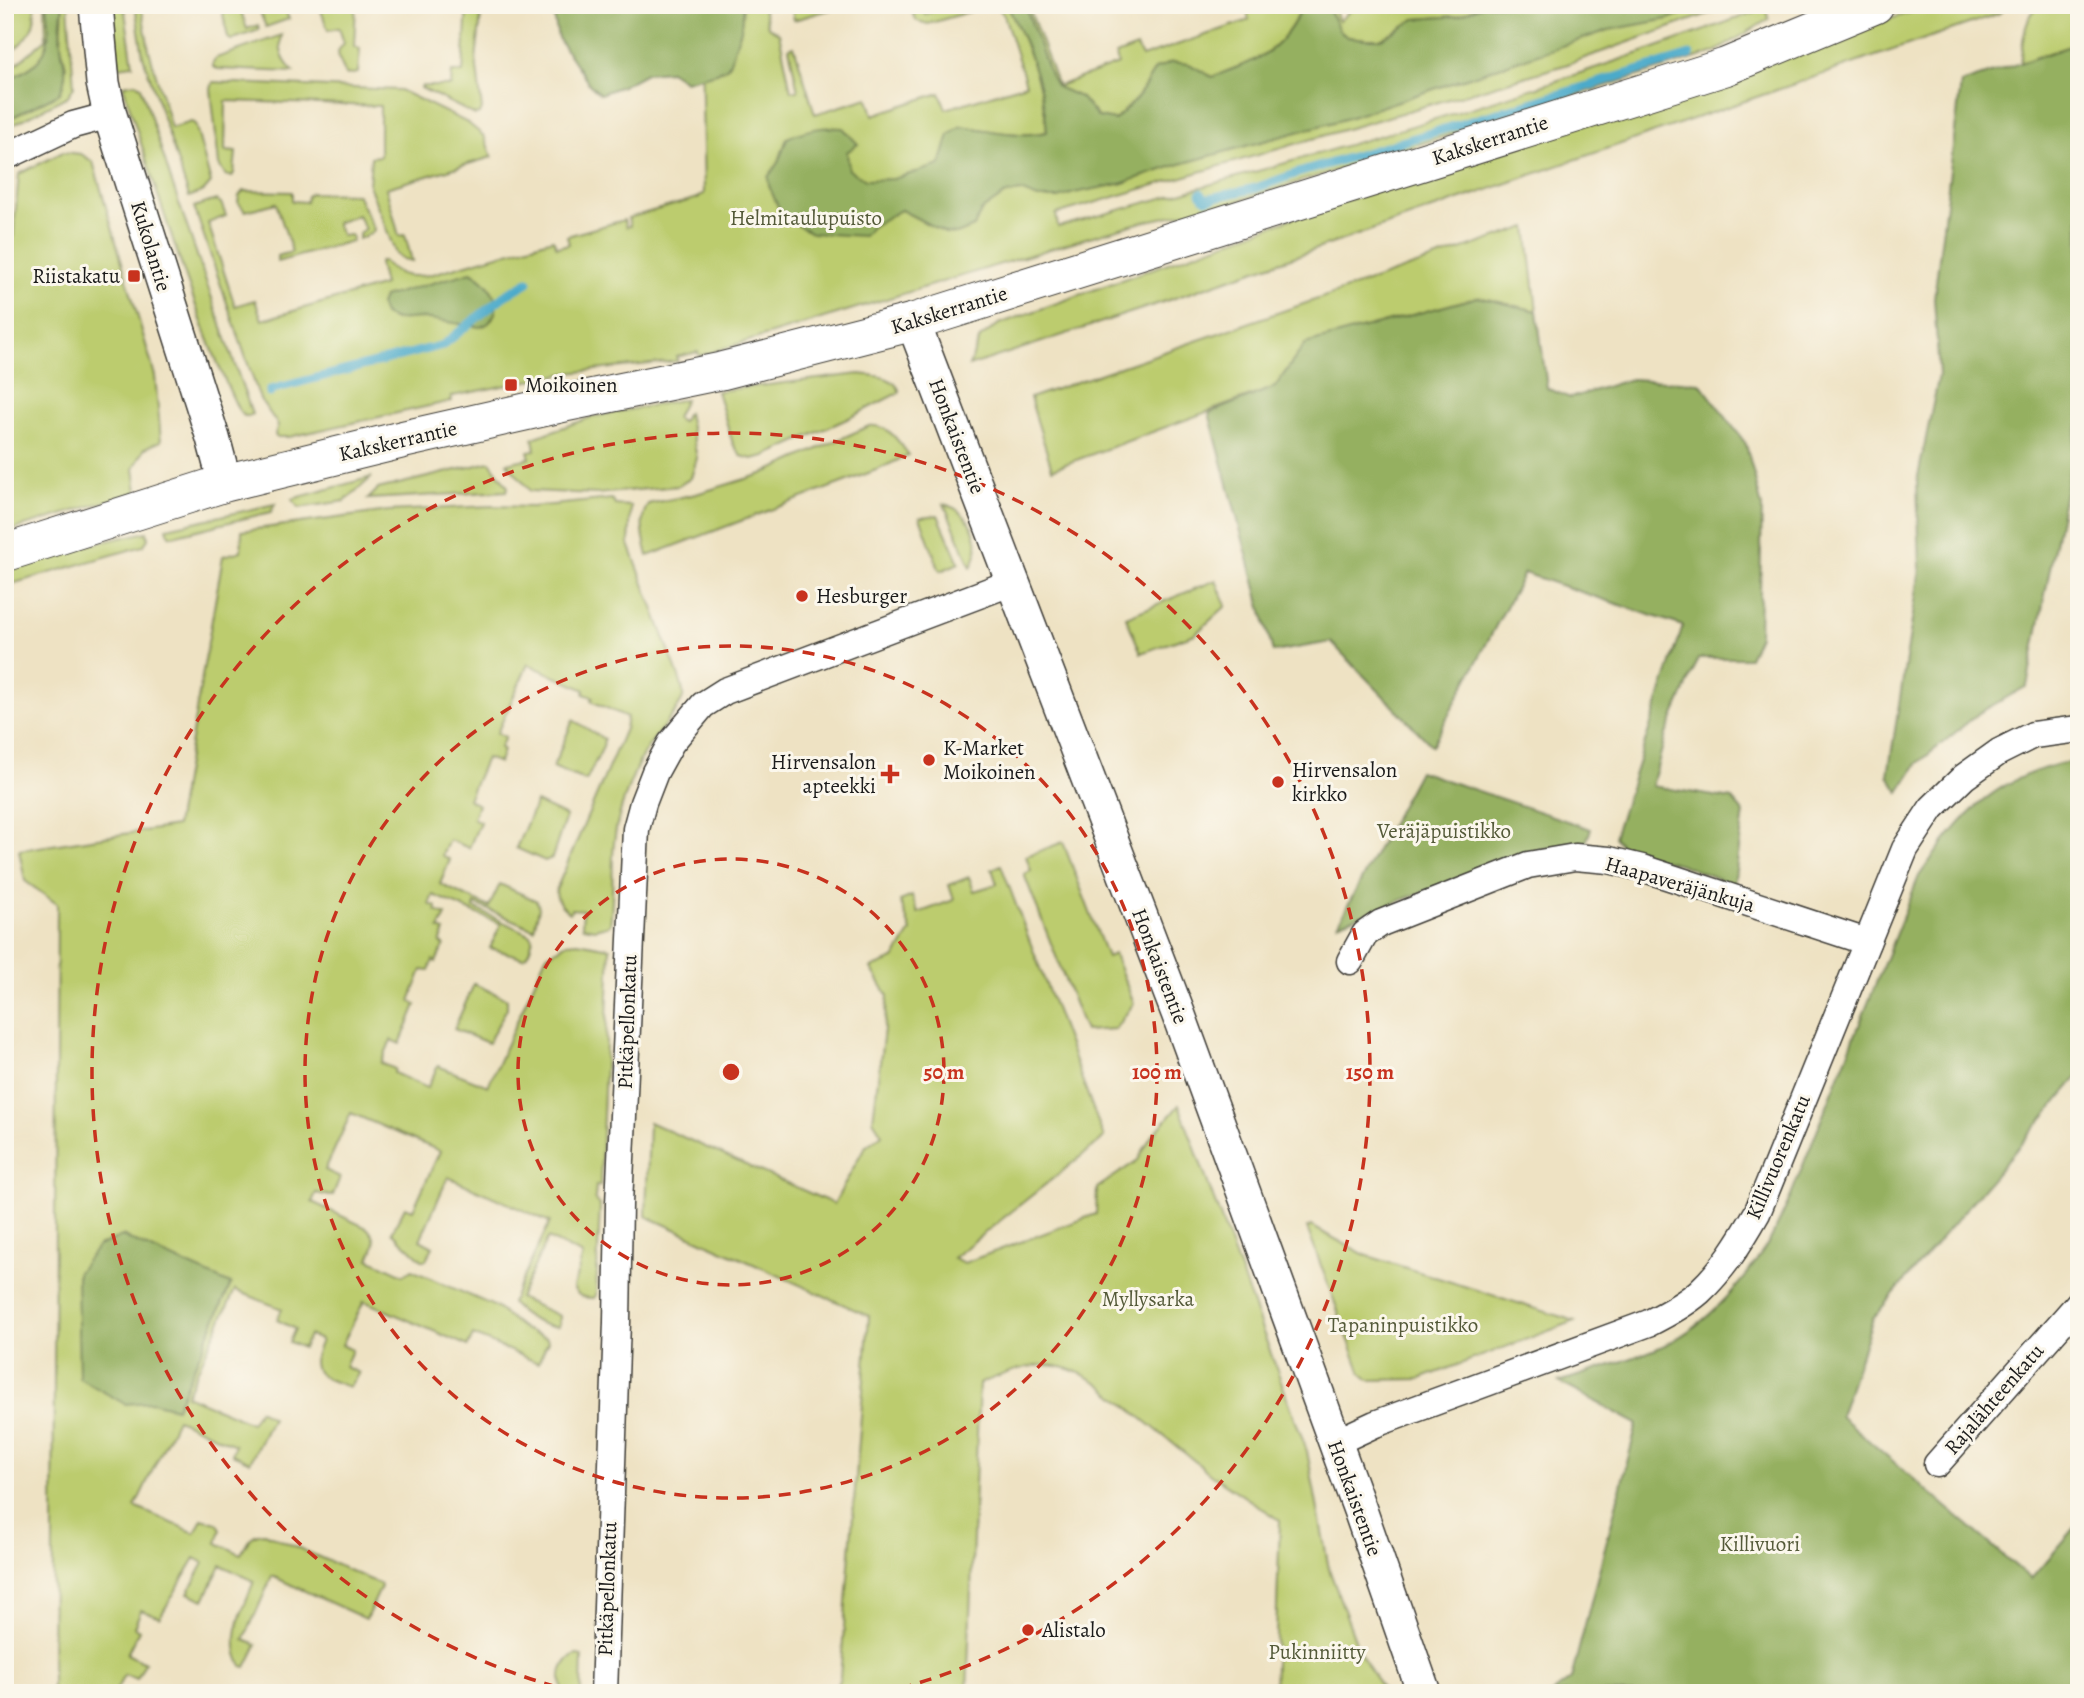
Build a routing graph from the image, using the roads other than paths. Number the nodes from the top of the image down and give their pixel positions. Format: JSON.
{"nodes":[{"id":1,"x":96,"y":5,"type":"edge"},
{"id":2,"x":1875,"y":5,"type":"edge"},
{"id":3,"x":110,"y":115,"type":"junction"},
{"id":4,"x":5,"y":157,"type":"edge"},
{"id":5,"x":914,"y":322,"type":"junction"},
{"id":6,"x":225,"y":483,"type":"junction"},
{"id":7,"x":5,"y":553,"type":"edge"},
{"id":8,"x":1013,"y":582,"type":"junction"},
{"id":9,"x":2079,"y":729,"type":"edge"},
{"id":10,"x":1867,"y":942,"type":"junction"},
{"id":11,"x":1350,"y":961,"type":"dead end"},
{"id":12,"x":2079,"y":1303,"type":"edge"},
{"id":13,"x":1334,"y":1443,"type":"junction"},
{"id":14,"x":1937,"y":1464,"type":"dead end"},
{"id":15,"x":604,"y":1693,"type":"edge"},
{"id":16,"x":1424,"y":1693,"type":"edge"}],
"edges":[{"from":1,"to":3,"type":"street","name":"Kukolantie"},
{"from":2,"to":5,"type":"main road","name":"Kakskerrantie"},
{"from":3,"to":4,"type":"street"},
{"from":3,"to":6,"type":"street","name":"Kukolantie"},
{"from":5,"to":6,"type":"main road","name":"Kakskerrantie"},
{"from":5,"to":8,"type":"street","name":"Honkaistentie"},
{"from":6,"to":7,"type":"main road","name":"Kakskerrantie"},
{"from":8,"to":13,"type":"street","name":"Honkaistentie"},
{"from":8,"to":15,"type":"street","name":"Pitkäpellonkatu"},
{"from":9,"to":10,"type":"street","name":"Killivuorenkatu"},
{"from":10,"to":11,"type":"street","name":"Haapaveräjänkuja"},
{"from":10,"to":13,"type":"street","name":"Killivuorenkatu"},
{"from":12,"to":14,"type":"street","name":"Rajalähteenkatu"},
{"from":13,"to":16,"type":"street","name":"Honkaistentie"}]}
